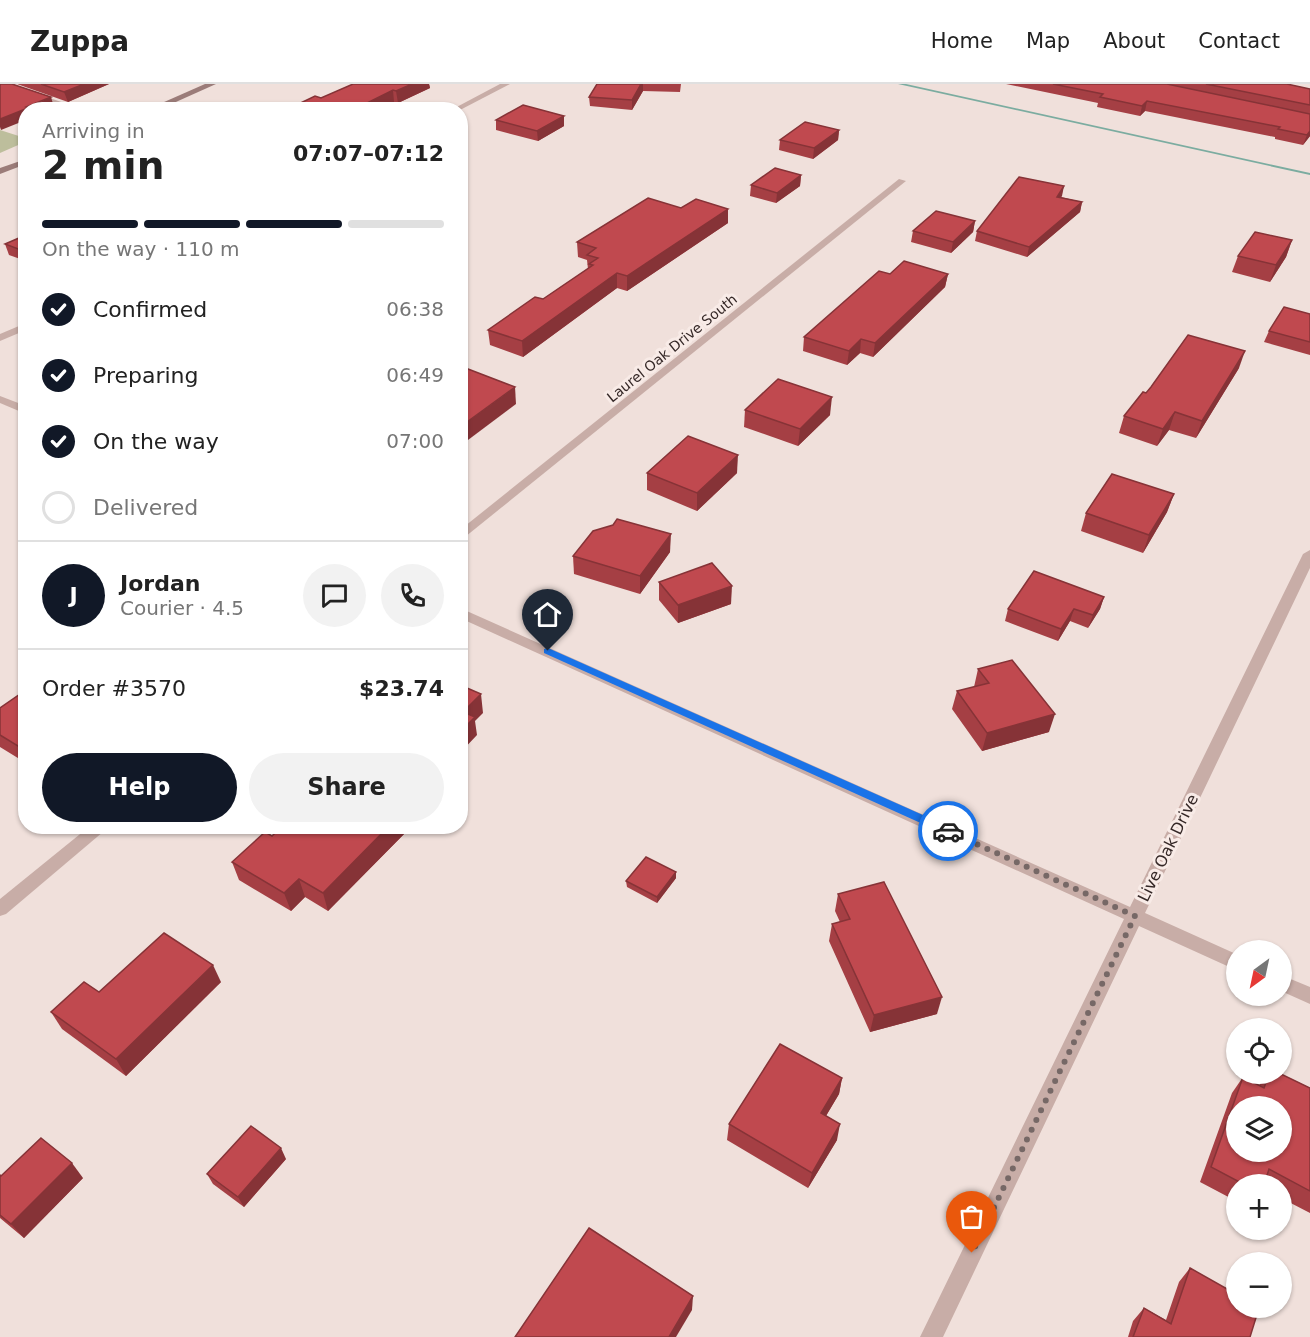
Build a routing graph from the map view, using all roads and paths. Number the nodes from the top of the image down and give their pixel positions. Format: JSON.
{"nodes":[{"id":1,"x":2,"y":84,"type":"edge"},
{"id":2,"x":212,"y":84,"type":"edge"},
{"id":3,"x":506,"y":84,"type":"edge"},
{"id":4,"x":56,"y":102,"type":"edge"},
{"id":5,"x":169,"y":102,"type":"edge"},
{"id":6,"x":468,"y":103,"type":"edge"},
{"id":7,"x":18,"y":164,"type":"edge"},
{"id":8,"x":0,"y":171,"type":"edge"},
{"id":9,"x":902,"y":181,"type":"dead end"},
{"id":10,"x":18,"y":330,"type":"edge"},
{"id":11,"x":0,"y":339,"type":"edge"},
{"id":12,"x":0,"y":399,"type":"edge"},
{"id":13,"x":18,"y":407,"type":"edge"},
{"id":14,"x":468,"y":531,"type":"edge"},
{"id":15,"x":1310,"y":554,"type":"edge"},
{"id":16,"x":468,"y":616,"type":"edge"},
{"id":17,"x":92,"y":834,"type":"edge"},
{"id":18,"x":0,"y":909,"type":"edge"},
{"id":19,"x":1135,"y":916,"type":"junction"},
{"id":20,"x":1226,"y":957,"type":"edge"},
{"id":21,"x":1292,"y":988,"type":"edge"},
{"id":22,"x":1310,"y":996,"type":"edge"},
{"id":23,"x":931,"y":1337,"type":"edge"}],
"edges":[{"from":1,"to":4,"type":"street"},
{"from":2,"to":5,"type":"main road"},
{"from":3,"to":6,"type":"street"},
{"from":7,"to":8,"type":"main road"},
{"from":9,"to":14,"type":"street","name":"Laurel Oak Drive South"},
{"from":10,"to":11,"type":"street"},
{"from":12,"to":13,"type":"street"},
{"from":15,"to":19,"type":"street","name":"Live Oak Drive"},
{"from":16,"to":19,"type":"street"},
{"from":17,"to":18,"type":"street"},
{"from":19,"to":20,"type":"street"},
{"from":19,"to":23,"type":"street","name":"Live Oak Drive"},
{"from":21,"to":22,"type":"street"}]}
